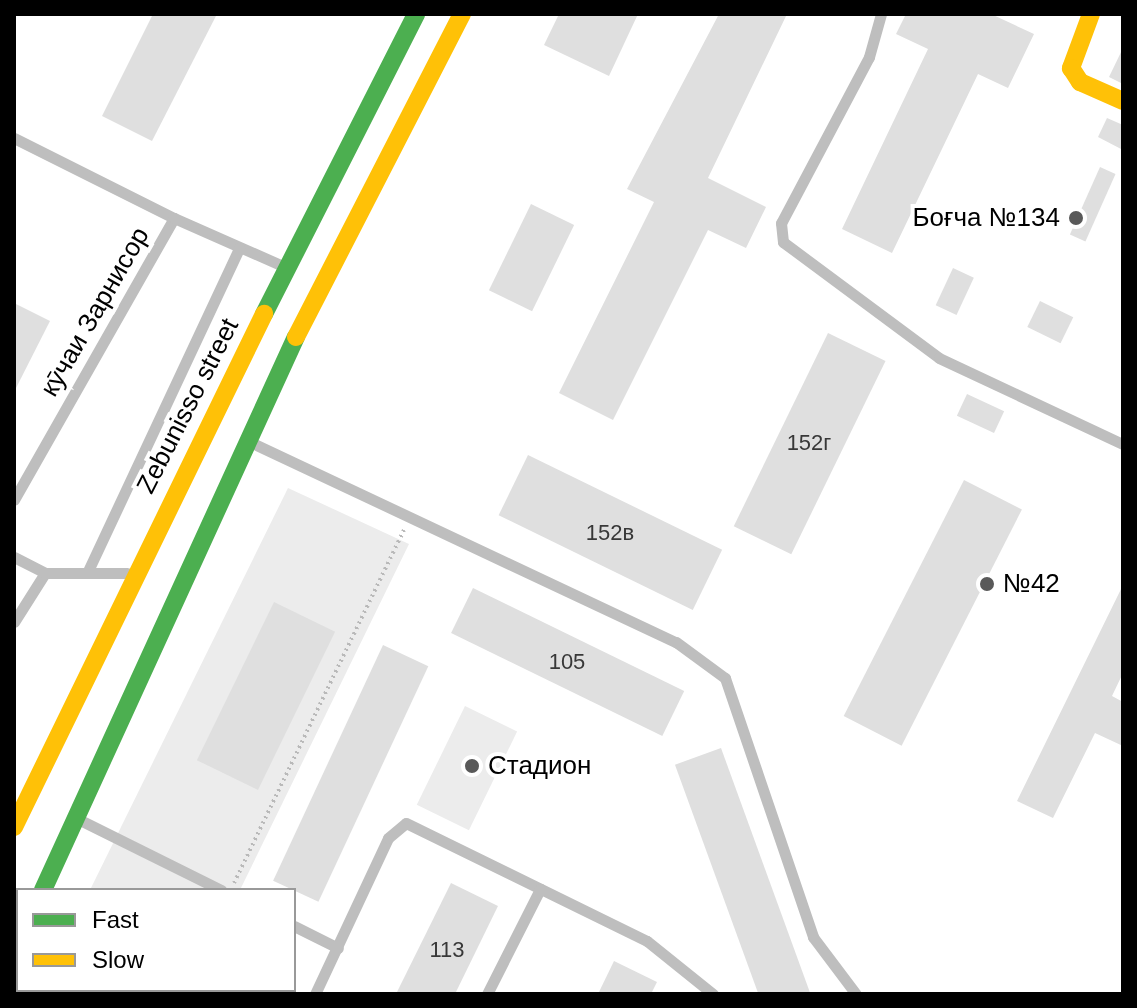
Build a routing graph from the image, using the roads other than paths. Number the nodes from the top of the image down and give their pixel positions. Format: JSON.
{"nodes":[{"id":1,"x":416,"y":14,"type":"edge"},
{"id":2,"x":462,"y":14,"type":"edge"},
{"id":3,"x":881,"y":14,"type":"edge"},
{"id":4,"x":1091,"y":14,"type":"edge"},
{"id":5,"x":1123,"y":101,"type":"edge"},
{"id":6,"x":14,"y":138,"type":"edge"},
{"id":7,"x":174,"y":218,"type":"junction"},
{"id":8,"x":239,"y":248,"type":"junction"},
{"id":9,"x":287,"y":268,"type":"junction"},
{"id":10,"x":244,"y":440,"type":"junction"},
{"id":11,"x":1123,"y":444,"type":"edge"},
{"id":12,"x":14,"y":500,"type":"edge"},
{"id":13,"x":14,"y":557,"type":"edge"},
{"id":14,"x":45,"y":573,"type":"junction"},
{"id":15,"x":87,"y":573,"type":"junction"},
{"id":16,"x":132,"y":573,"type":"junction"},
{"id":17,"x":14,"y":622,"type":"edge"},
{"id":18,"x":78,"y":819,"type":"junction"},
{"id":19,"x":14,"y":827,"type":"edge"},
{"id":20,"x":44,"y":888,"type":"edge"},
{"id":21,"x":217,"y":888,"type":"edge"},
{"id":22,"x":540,"y":889,"type":"junction"},
{"id":23,"x":296,"y":927,"type":"edge"},
{"id":24,"x":338,"y":948,"type":"junction"},
{"id":25,"x":706,"y":991,"type":"edge"},
{"id":26,"x":315,"y":994,"type":"edge"},
{"id":27,"x":487,"y":994,"type":"edge"},
{"id":28,"x":856,"y":994,"type":"edge"}],
"edges":[{"from":1,"to":9,"type":"main road","name":"Zebunisso street"},
{"from":2,"to":10,"type":"main road"},
{"from":3,"to":11,"type":"lane"},
{"from":4,"to":5,"type":"main road"},
{"from":6,"to":7,"type":"lane","name":"кӯчаи Зарнисор"},
{"from":7,"to":8,"type":"lane"},
{"from":7,"to":12,"type":"lane","name":"кӯчаи Зарнисор"},
{"from":8,"to":9,"type":"lane"},
{"from":8,"to":15,"type":"lane"},
{"from":9,"to":16,"type":"main road","name":"Zebunisso street"},
{"from":10,"to":18,"type":"main road"},
{"from":10,"to":28,"type":"lane"},
{"from":13,"to":14,"type":"lane"},
{"from":14,"to":15,"type":"lane"},
{"from":14,"to":17,"type":"lane"},
{"from":15,"to":16,"type":"lane"},
{"from":16,"to":19,"type":"main road","name":"Zebunisso street"},
{"from":18,"to":20,"type":"main road"},
{"from":18,"to":21,"type":"lane"},
{"from":22,"to":24,"type":"lane"},
{"from":22,"to":25,"type":"lane"},
{"from":22,"to":27,"type":"lane"},
{"from":23,"to":24,"type":"lane"},
{"from":24,"to":26,"type":"lane"}]}
